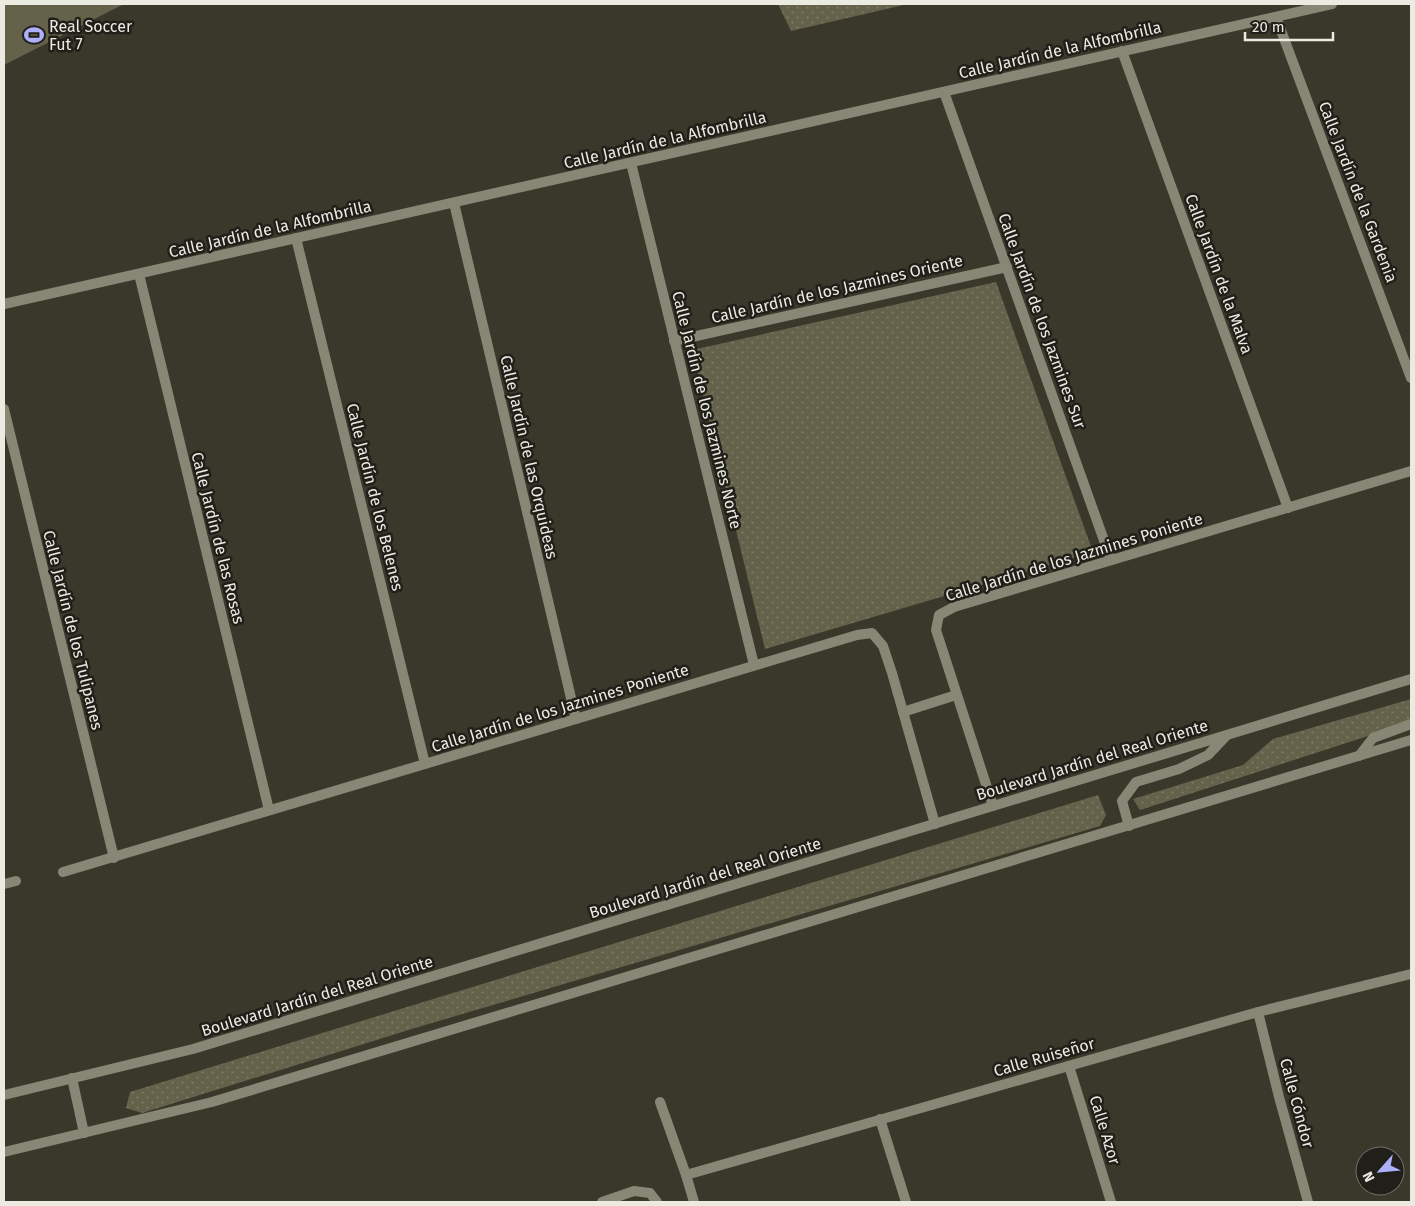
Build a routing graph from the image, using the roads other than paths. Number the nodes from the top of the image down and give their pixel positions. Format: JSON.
{"nodes":[{"id":1,"x":1332,"y":4,"type":"edge"},
{"id":2,"x":1276,"y":16,"type":"junction"},
{"id":3,"x":1122,"y":51,"type":"junction"},
{"id":4,"x":944,"y":92,"type":"junction"},
{"id":5,"x":631,"y":163,"type":"junction"},
{"id":6,"x":454,"y":203,"type":"junction"},
{"id":7,"x":296,"y":238,"type":"junction"},
{"id":8,"x":1006,"y":266,"type":"junction"},
{"id":9,"x":139,"y":274,"type":"junction"},
{"id":10,"x":4,"y":304,"type":"edge"},
{"id":11,"x":674,"y":341,"type":"junction"},
{"id":12,"x":1411,"y":378,"type":"edge"},
{"id":13,"x":4,"y":410,"type":"edge"},
{"id":14,"x":1411,"y":471,"type":"edge"},
{"id":15,"x":1288,"y":508,"type":"junction"},
{"id":16,"x":1111,"y":560,"type":"junction"},
{"id":17,"x":754,"y":666,"type":"junction"},
{"id":18,"x":1411,"y":680,"type":"edge"},
{"id":19,"x":956,"y":695,"type":"junction"},
{"id":20,"x":903,"y":712,"type":"junction"},
{"id":21,"x":576,"y":719,"type":"junction"},
{"id":22,"x":1411,"y":724,"type":"edge"},
{"id":23,"x":1226,"y":735,"type":"junction"},
{"id":24,"x":1411,"y":740,"type":"edge"},
{"id":25,"x":1360,"y":756,"type":"junction"},
{"id":26,"x":425,"y":764,"type":"junction"},
{"id":27,"x":993,"y":806,"type":"junction"},
{"id":28,"x":269,"y":810,"type":"junction"},
{"id":29,"x":935,"y":824,"type":"junction"},
{"id":30,"x":1129,"y":826,"type":"junction"},
{"id":31,"x":114,"y":858,"type":"junction"},
{"id":32,"x":63,"y":872,"type":"dead end"},
{"id":33,"x":16,"y":882,"type":"dead end"},
{"id":34,"x":4,"y":884,"type":"edge"},
{"id":35,"x":1411,"y":974,"type":"edge"},
{"id":36,"x":1258,"y":1012,"type":"junction"},
{"id":37,"x":1070,"y":1066,"type":"junction"},
{"id":38,"x":72,"y":1078,"type":"junction"},
{"id":39,"x":4,"y":1095,"type":"edge"},
{"id":40,"x":660,"y":1102,"type":"dead end"},
{"id":41,"x":880,"y":1119,"type":"junction"},
{"id":42,"x":84,"y":1133,"type":"junction"},
{"id":43,"x":4,"y":1152,"type":"edge"},
{"id":44,"x":686,"y":1175,"type":"junction"},
{"id":45,"x":602,"y":1202,"type":"edge"},
{"id":46,"x":657,"y":1202,"type":"edge"},
{"id":47,"x":694,"y":1202,"type":"edge"},
{"id":48,"x":906,"y":1202,"type":"edge"},
{"id":49,"x":1111,"y":1202,"type":"edge"},
{"id":50,"x":1308,"y":1202,"type":"edge"}],
"edges":[{"from":1,"to":2,"type":"street","name":"Calle Jardín de la Alfombrilla"},
{"from":2,"to":3,"type":"street","name":"Calle Jardín de la Alfombrilla"},
{"from":2,"to":12,"type":"street","name":"Calle Jardín de la Gardenia"},
{"from":3,"to":4,"type":"street","name":"Calle Jardín de la Alfombrilla"},
{"from":3,"to":15,"type":"street","name":"Calle Jardín de la Malva"},
{"from":4,"to":5,"type":"street","name":"Calle Jardín de la Alfombrilla"},
{"from":4,"to":8,"type":"street","name":"Calle Jardín de los Jazmines Sur"},
{"from":5,"to":6,"type":"street","name":"Calle Jardín de la Alfombrilla"},
{"from":5,"to":11,"type":"street","name":"Calle Jardín de los Jazmines Norte"},
{"from":6,"to":7,"type":"street","name":"Calle Jardín de la Alfombrilla"},
{"from":6,"to":21,"type":"street","name":"Calle Jardín de las Orquideas"},
{"from":7,"to":9,"type":"street","name":"Calle Jardín de la Alfombrilla"},
{"from":7,"to":26,"type":"street","name":"Calle Jardín de los Belenes"},
{"from":8,"to":11,"type":"street","name":"Calle Jardín de los Jazmines Oriente"},
{"from":8,"to":16,"type":"street","name":"Calle Jardín de los Jazmines Sur"},
{"from":9,"to":10,"type":"street","name":"Calle Jardín de la Alfombrilla"},
{"from":9,"to":28,"type":"street","name":"Calle Jardín de las Rosas"},
{"from":11,"to":17,"type":"street","name":"Calle Jardín de los Jazmines Norte"},
{"from":13,"to":31,"type":"street","name":"Calle Jardín de los Tulipanes"},
{"from":14,"to":15,"type":"street","name":"Calle Jardín de los Jazmines Poniente"},
{"from":15,"to":16,"type":"street","name":"Calle Jardín de los Jazmines Poniente"},
{"from":16,"to":19,"type":"street","name":"Calle Jardín de los Jazmines Poniente"},
{"from":17,"to":20,"type":"street","name":"Calle Jardín de los Jazmines Poniente"},
{"from":17,"to":21,"type":"street","name":"Calle Jardín de los Jazmines Poniente"},
{"from":18,"to":23,"type":"street","name":"Boulevard Jardín del Real Oriente"},
{"from":19,"to":20,"type":"street"},
{"from":19,"to":27,"type":"street","name":"Calle Jardín de los Jazmines Poniente"},
{"from":20,"to":29,"type":"street","name":"Calle Jardín de los Jazmines Poniente"},
{"from":21,"to":26,"type":"street","name":"Calle Jardín de los Jazmines Poniente"},
{"from":22,"to":25,"type":"street"},
{"from":23,"to":27,"type":"street","name":"Boulevard Jardín del Real Oriente"},
{"from":23,"to":30,"type":"street"},
{"from":24,"to":25,"type":"street"},
{"from":25,"to":30,"type":"street"},
{"from":26,"to":28,"type":"street","name":"Calle Jardín de los Jazmines Poniente"},
{"from":27,"to":29,"type":"street","name":"Boulevard Jardín del Real Oriente"},
{"from":28,"to":31,"type":"street","name":"Calle Jardín de los Jazmines Poniente"},
{"from":29,"to":38,"type":"street","name":"Boulevard Jardín del Real Oriente"},
{"from":30,"to":42,"type":"street"},
{"from":31,"to":32,"type":"street","name":"Calle Jardín de los Jazmines Poniente"},
{"from":33,"to":34,"type":"street"},
{"from":35,"to":36,"type":"street","name":"Calle Ruiseñor"},
{"from":36,"to":37,"type":"street","name":"Calle Ruiseñor"},
{"from":36,"to":50,"type":"street","name":"Calle Cóndor"},
{"from":37,"to":41,"type":"street","name":"Calle Ruiseñor"},
{"from":37,"to":49,"type":"street","name":"Calle Azor"},
{"from":38,"to":39,"type":"street","name":"Boulevard Jardín del Real Oriente"},
{"from":38,"to":42,"type":"street"},
{"from":40,"to":44,"type":"street"},
{"from":41,"to":44,"type":"street","name":"Calle Ruiseñor"},
{"from":41,"to":48,"type":"street"},
{"from":42,"to":43,"type":"street"},
{"from":44,"to":47,"type":"street"},
{"from":45,"to":46,"type":"street"}]}
